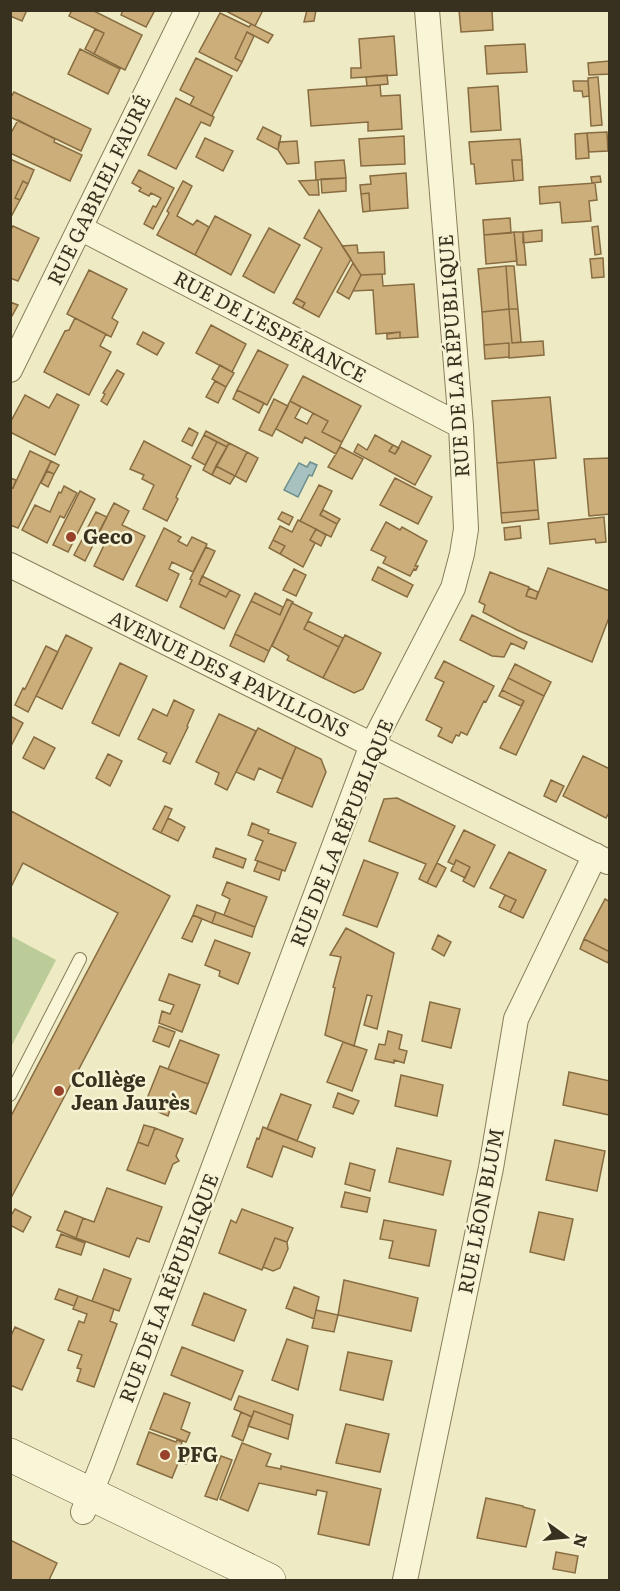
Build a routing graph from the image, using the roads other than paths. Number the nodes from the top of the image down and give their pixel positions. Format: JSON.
{"nodes":[{"id":1,"x":187,"y":10,"type":"edge"},
{"id":2,"x":427,"y":10,"type":"edge"},
{"id":3,"x":80,"y":228,"type":"junction"},
{"id":4,"x":10,"y":370,"type":"edge"},
{"id":5,"x":461,"y":426,"type":"junction"},
{"id":6,"x":10,"y":565,"type":"edge"},
{"id":7,"x":372,"y":745,"type":"junction"},
{"id":8,"x":602,"y":859,"type":"edge"},
{"id":9,"x":80,"y":959,"type":"dead end"},
{"id":10,"x":10,"y":1095,"type":"edge"},
{"id":11,"x":10,"y":1455,"type":"edge"},
{"id":12,"x":10,"y":1477,"type":"edge"},
{"id":13,"x":87,"y":1503,"type":"junction"},
{"id":14,"x":223,"y":1581,"type":"edge"},
{"id":15,"x":269,"y":1581,"type":"edge"},
{"id":16,"x":405,"y":1581,"type":"edge"}],
"edges":[{"from":1,"to":3,"type":"street","name":"RUE GABRIEL FAURÉ"},
{"from":2,"to":5,"type":"street","name":"RUE DE LA RÉPUBLIQUE"},
{"from":3,"to":4,"type":"street","name":"RUE GABRIEL FAURÉ"},
{"from":3,"to":5,"type":"street","name":"RUE DE L'ESPÉRANCE"},
{"from":5,"to":7,"type":"street","name":"RUE DE LA RÉPUBLIQUE"},
{"from":6,"to":7,"type":"street","name":"AVENUE DES 4 PAVILLONS"},
{"from":7,"to":8,"type":"street","name":"AVENUE DES 4 PAVILLONS"},
{"from":7,"to":13,"type":"street","name":"RUE DE LA RÉPUBLIQUE"},
{"from":8,"to":16,"type":"street","name":"RUE LÉON BLUM"},
{"from":9,"to":10,"type":"lane"},
{"from":11,"to":13,"type":"main road"},
{"from":12,"to":13,"type":"main road"},
{"from":13,"to":14,"type":"main road"},
{"from":13,"to":15,"type":"main road"}]}
